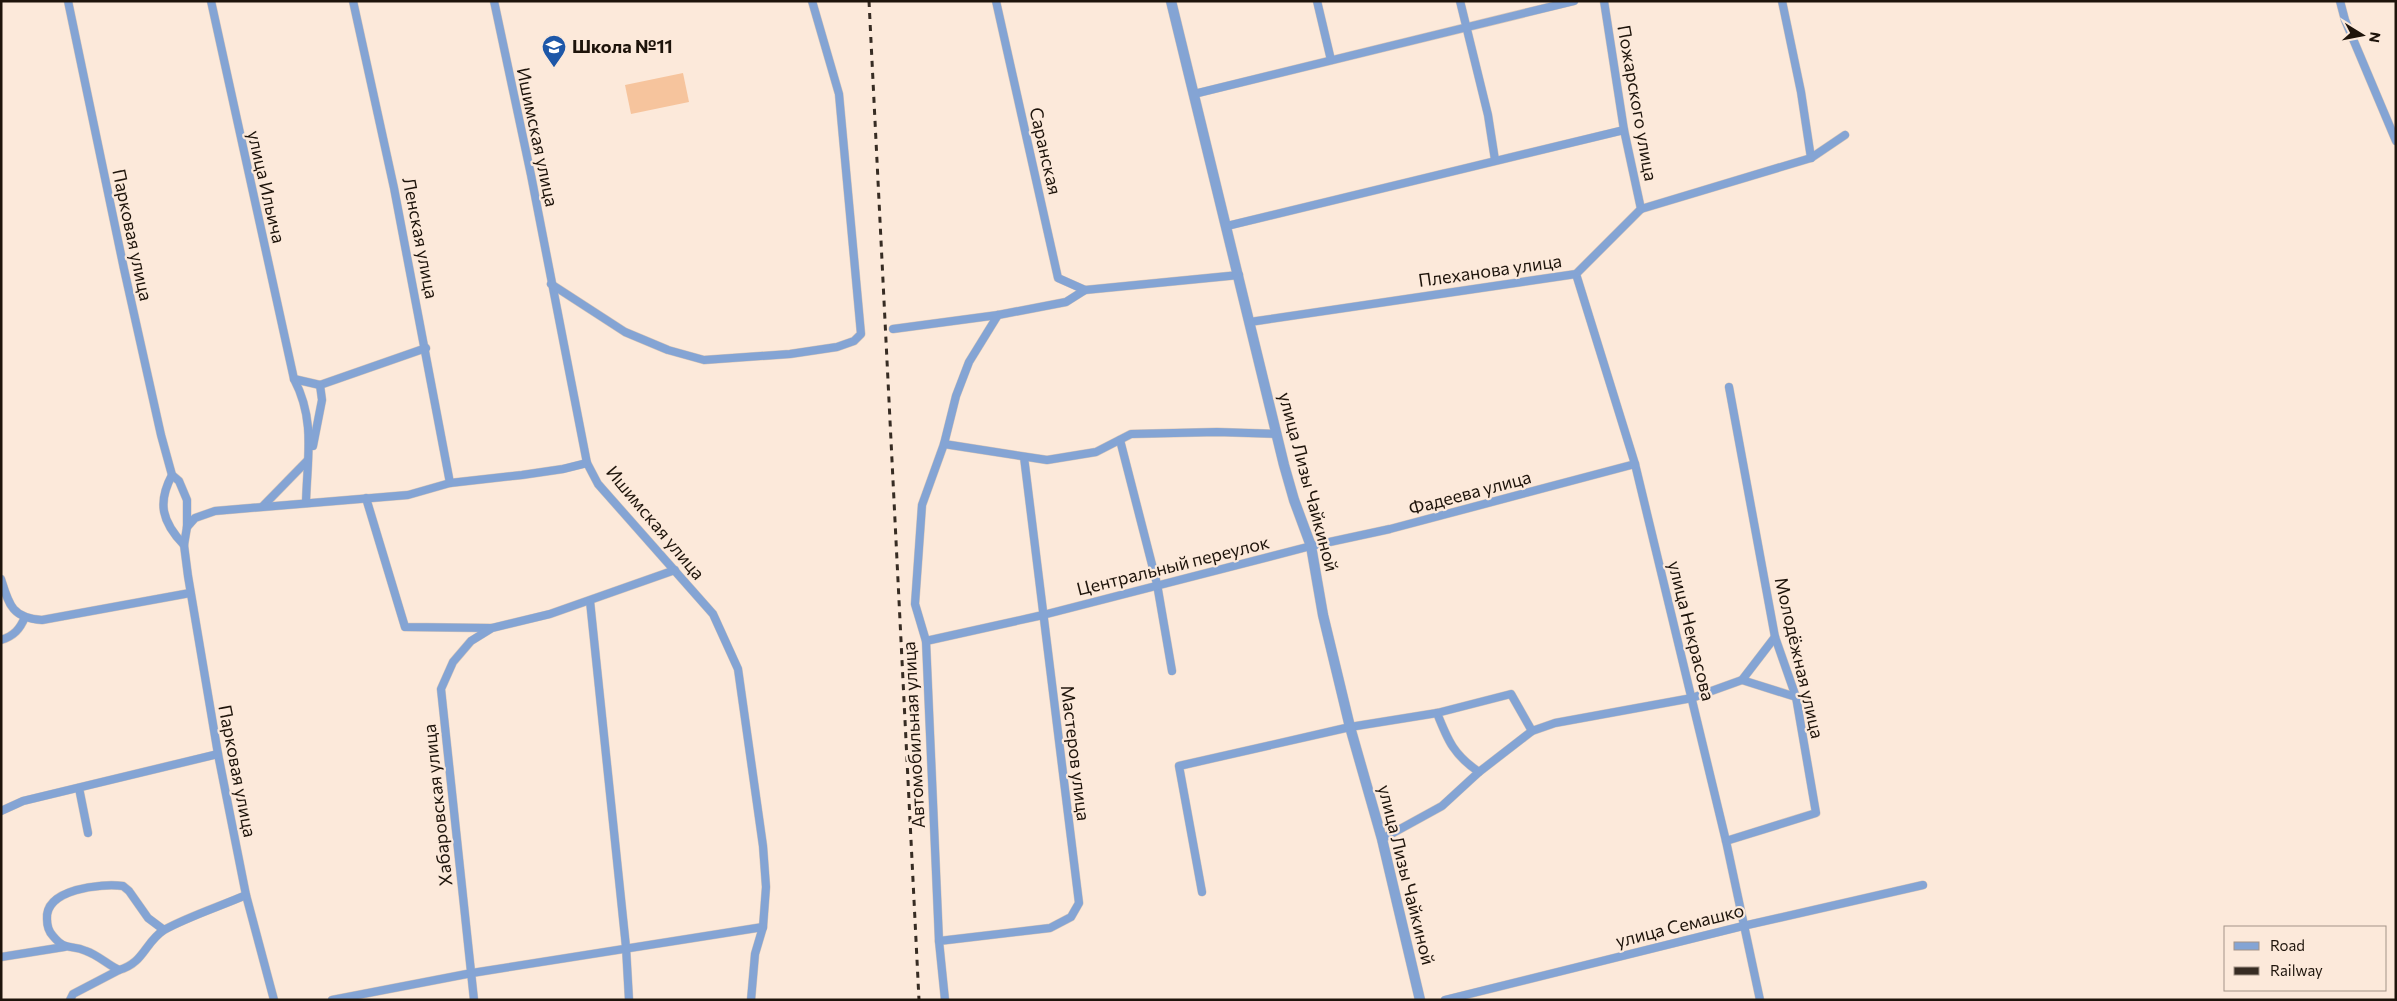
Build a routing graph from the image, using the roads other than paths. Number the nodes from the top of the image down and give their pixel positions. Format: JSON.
{"nodes":[{"id":1,"x":68,"y":1,"type":"edge"},
{"id":2,"x":210,"y":1,"type":"edge"},
{"id":3,"x":353,"y":1,"type":"edge"},
{"id":4,"x":494,"y":1,"type":"edge"},
{"id":5,"x":812,"y":1,"type":"edge"},
{"id":6,"x":996,"y":1,"type":"edge"},
{"id":7,"x":1171,"y":1,"type":"edge"},
{"id":8,"x":1317,"y":1,"type":"edge"},
{"id":9,"x":1460,"y":1,"type":"edge"},
{"id":10,"x":1574,"y":1,"type":"edge"},
{"id":11,"x":1604,"y":1,"type":"edge"},
{"id":12,"x":1782,"y":1,"type":"edge"},
{"id":13,"x":2340,"y":1,"type":"edge"},
{"id":14,"x":1466,"y":29,"type":"junction"},
{"id":15,"x":1331,"y":60,"type":"junction"},
{"id":16,"x":1194,"y":94,"type":"junction"},
{"id":17,"x":1624,"y":130,"type":"junction"},
{"id":18,"x":1845,"y":135,"type":"dead end"},
{"id":19,"x":2396,"y":141,"type":"edge"},
{"id":20,"x":1811,"y":158,"type":"junction"},
{"id":21,"x":1495,"y":160,"type":"junction"},
{"id":22,"x":1641,"y":209,"type":"junction"},
{"id":23,"x":1227,"y":226,"type":"junction"},
{"id":24,"x":1576,"y":274,"type":"junction"},
{"id":25,"x":1239,"y":275,"type":"junction"},
{"id":26,"x":551,"y":284,"type":"junction"},
{"id":27,"x":1085,"y":290,"type":"junction"},
{"id":28,"x":998,"y":315,"type":"junction"},
{"id":29,"x":1250,"y":322,"type":"junction"},
{"id":30,"x":893,"y":329,"type":"dead end"},
{"id":31,"x":426,"y":348,"type":"junction"},
{"id":32,"x":294,"y":379,"type":"junction"},
{"id":33,"x":320,"y":385,"type":"junction"},
{"id":34,"x":1729,"y":387,"type":"dead end"},
{"id":35,"x":1278,"y":434,"type":"junction"},
{"id":36,"x":1120,"y":440,"type":"junction"},
{"id":37,"x":944,"y":444,"type":"junction"},
{"id":38,"x":1024,"y":457,"type":"junction"},
{"id":39,"x":307,"y":462,"type":"junction"},
{"id":40,"x":587,"y":463,"type":"junction"},
{"id":41,"x":1634,"y":464,"type":"junction"},
{"id":42,"x":172,"y":475,"type":"junction"},
{"id":43,"x":450,"y":483,"type":"junction"},
{"id":44,"x":366,"y":498,"type":"junction"},
{"id":45,"x":306,"y":503,"type":"junction"},
{"id":46,"x":263,"y":506,"type":"junction"},
{"id":47,"x":187,"y":527,"type":"junction"},
{"id":48,"x":184,"y":545,"type":"junction"},
{"id":49,"x":1311,"y":546,"type":"junction"},
{"id":50,"x":674,"y":570,"type":"junction"},
{"id":51,"x":1,"y":578,"type":"edge"},
{"id":52,"x":1157,"y":584,"type":"junction"},
{"id":53,"x":190,"y":593,"type":"junction"},
{"id":54,"x":590,"y":601,"type":"junction"},
{"id":55,"x":1043,"y":615,"type":"junction"},
{"id":56,"x":25,"y":617,"type":"junction"},
{"id":57,"x":492,"y":628,"type":"junction"},
{"id":58,"x":1775,"y":637,"type":"junction"},
{"id":59,"x":1,"y":640,"type":"edge"},
{"id":60,"x":926,"y":641,"type":"junction"},
{"id":61,"x":1172,"y":671,"type":"dead end"},
{"id":62,"x":1742,"y":680,"type":"junction"},
{"id":63,"x":1796,"y":697,"type":"junction"},
{"id":64,"x":1692,"y":698,"type":"junction"},
{"id":65,"x":1437,"y":713,"type":"junction"},
{"id":66,"x":1350,"y":727,"type":"junction"},
{"id":67,"x":1532,"y":731,"type":"junction"},
{"id":68,"x":218,"y":754,"type":"junction"},
{"id":69,"x":1479,"y":772,"type":"junction"},
{"id":70,"x":79,"y":788,"type":"junction"},
{"id":71,"x":1,"y":811,"type":"edge"},
{"id":72,"x":88,"y":833,"type":"dead end"},
{"id":73,"x":1382,"y":839,"type":"junction"},
{"id":74,"x":1726,"y":841,"type":"junction"},
{"id":75,"x":1923,"y":885,"type":"dead end"},
{"id":76,"x":1202,"y":892,"type":"dead end"},
{"id":77,"x":246,"y":895,"type":"junction"},
{"id":78,"x":1743,"y":926,"type":"junction"},
{"id":79,"x":763,"y":927,"type":"junction"},
{"id":80,"x":164,"y":930,"type":"junction"},
{"id":81,"x":939,"y":941,"type":"junction"},
{"id":82,"x":64,"y":947,"type":"junction"},
{"id":83,"x":626,"y":947,"type":"junction"},
{"id":84,"x":1,"y":957,"type":"edge"},
{"id":85,"x":119,"y":970,"type":"junction"},
{"id":86,"x":472,"y":973,"type":"junction"},
{"id":87,"x":70,"y":1000,"type":"edge"},
{"id":88,"x":274,"y":1000,"type":"edge"},
{"id":89,"x":332,"y":1000,"type":"edge"},
{"id":90,"x":474,"y":1000,"type":"edge"},
{"id":91,"x":629,"y":1000,"type":"edge"},
{"id":92,"x":751,"y":1000,"type":"edge"},
{"id":93,"x":945,"y":1000,"type":"edge"},
{"id":94,"x":1420,"y":1000,"type":"edge"},
{"id":95,"x":1445,"y":1000,"type":"edge"},
{"id":96,"x":1760,"y":1000,"type":"edge"}],
"edges":[{"from":1,"to":42,"type":"street","name":"Парковая улица"},
{"from":2,"to":32,"type":"street","name":"улица Ильича"},
{"from":3,"to":31,"type":"street","name":"Ленская улица"},
{"from":4,"to":26,"type":"street","name":"Ишимская улица"},
{"from":5,"to":26,"type":"street"},
{"from":6,"to":27,"type":"street","name":"Саранская"},
{"from":7,"to":16,"type":"street","name":"улица Лизы Чайкиной"},
{"from":8,"to":15,"type":"street"},
{"from":9,"to":14,"type":"street"},
{"from":10,"to":14,"type":"street"},
{"from":11,"to":17,"type":"street","name":"Пожарского улица"},
{"from":12,"to":20,"type":"street"},
{"from":13,"to":19,"type":"street"},
{"from":14,"to":15,"type":"street"},
{"from":14,"to":21,"type":"street"},
{"from":15,"to":16,"type":"street"},
{"from":16,"to":23,"type":"street","name":"улица Лизы Чайкиной"},
{"from":17,"to":21,"type":"street"},
{"from":17,"to":22,"type":"street","name":"Пожарского улица"},
{"from":18,"to":20,"type":"street","name":"Плеханова улица"},
{"from":20,"to":22,"type":"street","name":"Плеханова улица"},
{"from":21,"to":23,"type":"street"},
{"from":22,"to":24,"type":"street","name":"Плеханова улица"},
{"from":23,"to":25,"type":"street","name":"улица Лизы Чайкиной"},
{"from":24,"to":29,"type":"street","name":"Плеханова улица"},
{"from":24,"to":41,"type":"street","name":"улица Некрасова"},
{"from":25,"to":27,"type":"street"},
{"from":25,"to":29,"type":"street","name":"улица Лизы Чайкиной"},
{"from":26,"to":40,"type":"street","name":"Ишимская улица"},
{"from":27,"to":28,"type":"street"},
{"from":28,"to":30,"type":"street"},
{"from":28,"to":37,"type":"street","name":"Автомобильная улица"},
{"from":29,"to":35,"type":"street","name":"улица Лизы Чайкиной"},
{"from":31,"to":33,"type":"street"},
{"from":31,"to":43,"type":"street","name":"Ленская улица"},
{"from":32,"to":33,"type":"street"},
{"from":32,"to":39,"type":"street","name":"улица Ильича"},
{"from":33,"to":39,"type":"street"},
{"from":34,"to":58,"type":"street","name":"Молодёжная улица"},
{"from":35,"to":36,"type":"street"},
{"from":35,"to":49,"type":"street","name":"улица Лизы Чайкиной"},
{"from":36,"to":38,"type":"street"},
{"from":36,"to":52,"type":"street"},
{"from":37,"to":38,"type":"street"},
{"from":37,"to":60,"type":"street","name":"Автомобильная улица"},
{"from":38,"to":55,"type":"street","name":"Мастеров улица"},
{"from":39,"to":45,"type":"street"},
{"from":39,"to":46,"type":"street"},
{"from":40,"to":43,"type":"street"},
{"from":40,"to":50,"type":"street","name":"Ишимская улица"},
{"from":41,"to":49,"type":"street","name":"Фадеева улица"},
{"from":41,"to":64,"type":"street","name":"улица Некрасова"},
{"from":42,"to":47,"type":"street","name":"Парковая улица"},
{"from":42,"to":48,"type":"street"},
{"from":43,"to":44,"type":"street"},
{"from":44,"to":45,"type":"street"},
{"from":44,"to":57,"type":"street","name":"Хабаровская улица"},
{"from":45,"to":46,"type":"street"},
{"from":46,"to":47,"type":"street"},
{"from":47,"to":48,"type":"street","name":"Парковая улица"},
{"from":48,"to":53,"type":"street","name":"Парковая улица"},
{"from":49,"to":52,"type":"street","name":"Центральный переулок"},
{"from":49,"to":66,"type":"street","name":"улица Лизы Чайкиной"},
{"from":50,"to":54,"type":"street","name":"Хабаровская улица"},
{"from":50,"to":79,"type":"street","name":"Ишимская улица"},
{"from":51,"to":56,"type":"street"},
{"from":52,"to":55,"type":"street","name":"Центральный переулок"},
{"from":52,"to":61,"type":"street"},
{"from":53,"to":56,"type":"street"},
{"from":53,"to":68,"type":"street","name":"Парковая улица"},
{"from":54,"to":57,"type":"street","name":"Хабаровская улица"},
{"from":54,"to":83,"type":"street"},
{"from":55,"to":60,"type":"street","name":"Центральный переулок"},
{"from":55,"to":81,"type":"street","name":"Мастеров улица"},
{"from":56,"to":59,"type":"street"},
{"from":57,"to":86,"type":"street","name":"Хабаровская улица"},
{"from":58,"to":62,"type":"street"},
{"from":58,"to":63,"type":"street","name":"Молодёжная улица"},
{"from":60,"to":81,"type":"street","name":"Автомобильная улица"},
{"from":62,"to":63,"type":"street"},
{"from":62,"to":64,"type":"street"},
{"from":63,"to":74,"type":"street","name":"Молодёжная улица"},
{"from":64,"to":67,"type":"street"},
{"from":64,"to":74,"type":"street","name":"улица Некрасова"},
{"from":65,"to":66,"type":"street"},
{"from":65,"to":67,"type":"street"},
{"from":65,"to":69,"type":"street"},
{"from":66,"to":73,"type":"street","name":"улица Лизы Чайкиной"},
{"from":66,"to":76,"type":"street"},
{"from":67,"to":69,"type":"street"},
{"from":68,"to":70,"type":"street"},
{"from":68,"to":77,"type":"street","name":"Парковая улица"},
{"from":69,"to":73,"type":"street"},
{"from":70,"to":71,"type":"street"},
{"from":70,"to":72,"type":"street"},
{"from":73,"to":94,"type":"street","name":"улица Лизы Чайкиной"},
{"from":74,"to":78,"type":"street","name":"улица Некрасова"},
{"from":75,"to":78,"type":"street","name":"улица Семашко"},
{"from":77,"to":80,"type":"street"},
{"from":77,"to":88,"type":"street","name":"Парковая улица"},
{"from":78,"to":95,"type":"street","name":"улица Семашко"},
{"from":78,"to":96,"type":"street","name":"улица Некрасова"},
{"from":79,"to":83,"type":"street"},
{"from":79,"to":92,"type":"street","name":"Ишимская улица"},
{"from":80,"to":82,"type":"street"},
{"from":80,"to":85,"type":"street"},
{"from":81,"to":93,"type":"street","name":"Автомобильная улица"},
{"from":82,"to":84,"type":"street"},
{"from":82,"to":85,"type":"street"},
{"from":83,"to":86,"type":"street"},
{"from":83,"to":91,"type":"street"},
{"from":85,"to":87,"type":"street"},
{"from":86,"to":89,"type":"street"},
{"from":86,"to":90,"type":"street","name":"Хабаровская улица"}]}
